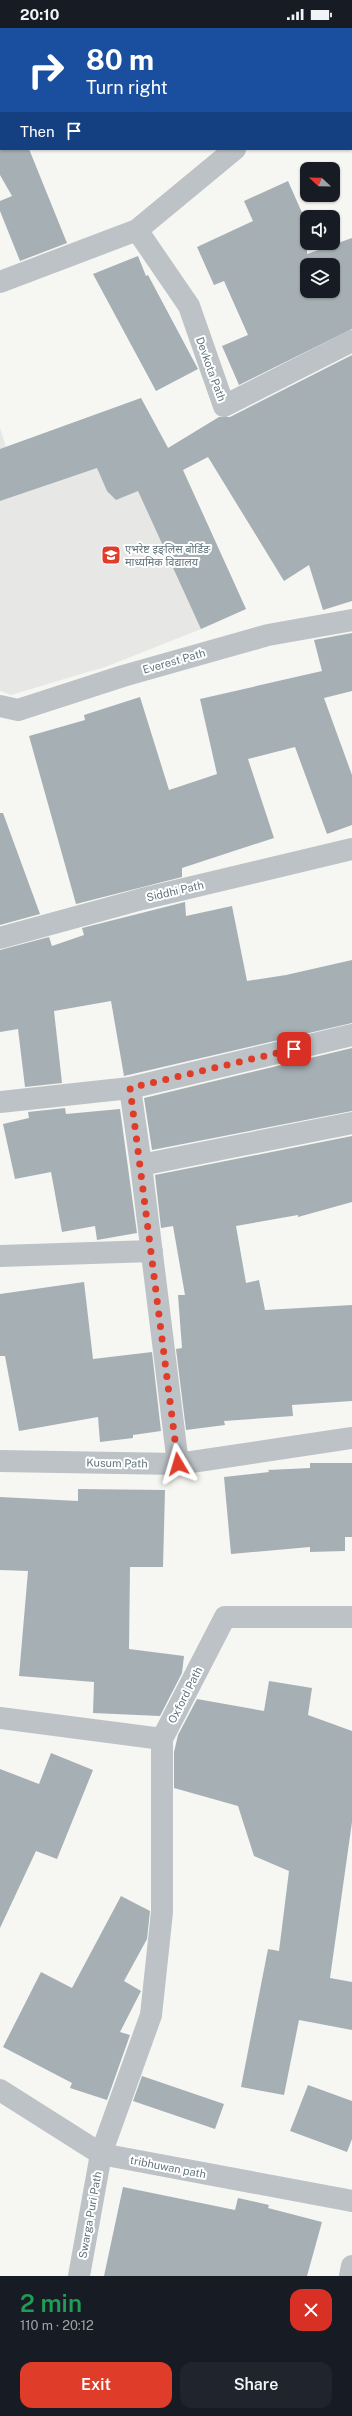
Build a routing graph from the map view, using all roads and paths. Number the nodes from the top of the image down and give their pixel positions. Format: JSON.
{"nodes":[{"id":1,"x":234,"y":150,"type":"edge"},
{"id":2,"x":137,"y":230,"type":"junction"},
{"id":3,"x":0,"y":282,"type":"edge"},
{"id":4,"x":352,"y":341,"type":"edge"},
{"id":5,"x":352,"y":620,"type":"edge"},
{"id":6,"x":0,"y":706,"type":"edge"},
{"id":7,"x":352,"y":849,"type":"edge"},
{"id":8,"x":0,"y":938,"type":"edge"},
{"id":9,"x":352,"y":1035,"type":"edge"},
{"id":10,"x":130,"y":1088,"type":"junction"},
{"id":11,"x":0,"y":1102,"type":"edge"},
{"id":12,"x":352,"y":1123,"type":"edge"},
{"id":13,"x":141,"y":1165,"type":"junction"},
{"id":14,"x":152,"y":1250,"type":"junction"},
{"id":15,"x":0,"y":1256,"type":"edge"},
{"id":16,"x":352,"y":1438,"type":"edge"},
{"id":17,"x":0,"y":1461,"type":"edge"},
{"id":18,"x":178,"y":1464,"type":"junction"},
{"id":19,"x":352,"y":1617,"type":"edge"},
{"id":20,"x":0,"y":1718,"type":"edge"},
{"id":21,"x":162,"y":1739,"type":"junction"},
{"id":22,"x":0,"y":2090,"type":"edge"},
{"id":23,"x":101,"y":2154,"type":"junction"},
{"id":24,"x":352,"y":2201,"type":"edge"},
{"id":25,"x":352,"y":2266,"type":"edge"},
{"id":26,"x":79,"y":2276,"type":"edge"},
{"id":27,"x":350,"y":2276,"type":"edge"}],
"edges":[{"from":1,"to":2,"type":"street"},
{"from":2,"to":3,"type":"street"},
{"from":2,"to":4,"type":"street","name":"Devkota Path"},
{"from":5,"to":6,"type":"street","name":"Everest Path"},
{"from":7,"to":8,"type":"street","name":"Siddhi Path"},
{"from":9,"to":10,"type":"street"},
{"from":10,"to":11,"type":"street"},
{"from":10,"to":13,"type":"street"},
{"from":12,"to":13,"type":"street"},
{"from":13,"to":14,"type":"street"},
{"from":14,"to":15,"type":"street"},
{"from":14,"to":18,"type":"street"},
{"from":16,"to":18,"type":"street","name":"Kusum Path"},
{"from":17,"to":18,"type":"street","name":"Kusum Path"},
{"from":19,"to":21,"type":"street","name":"Oxford Path"},
{"from":20,"to":21,"type":"street"},
{"from":21,"to":23,"type":"street","name":"Swarga Puri Path"},
{"from":22,"to":23,"type":"street","name":"tribhuwan path"},
{"from":23,"to":24,"type":"street","name":"tribhuwan path"},
{"from":23,"to":26,"type":"street","name":"Swarga Puri Path"},
{"from":25,"to":27,"type":"street"}]}
